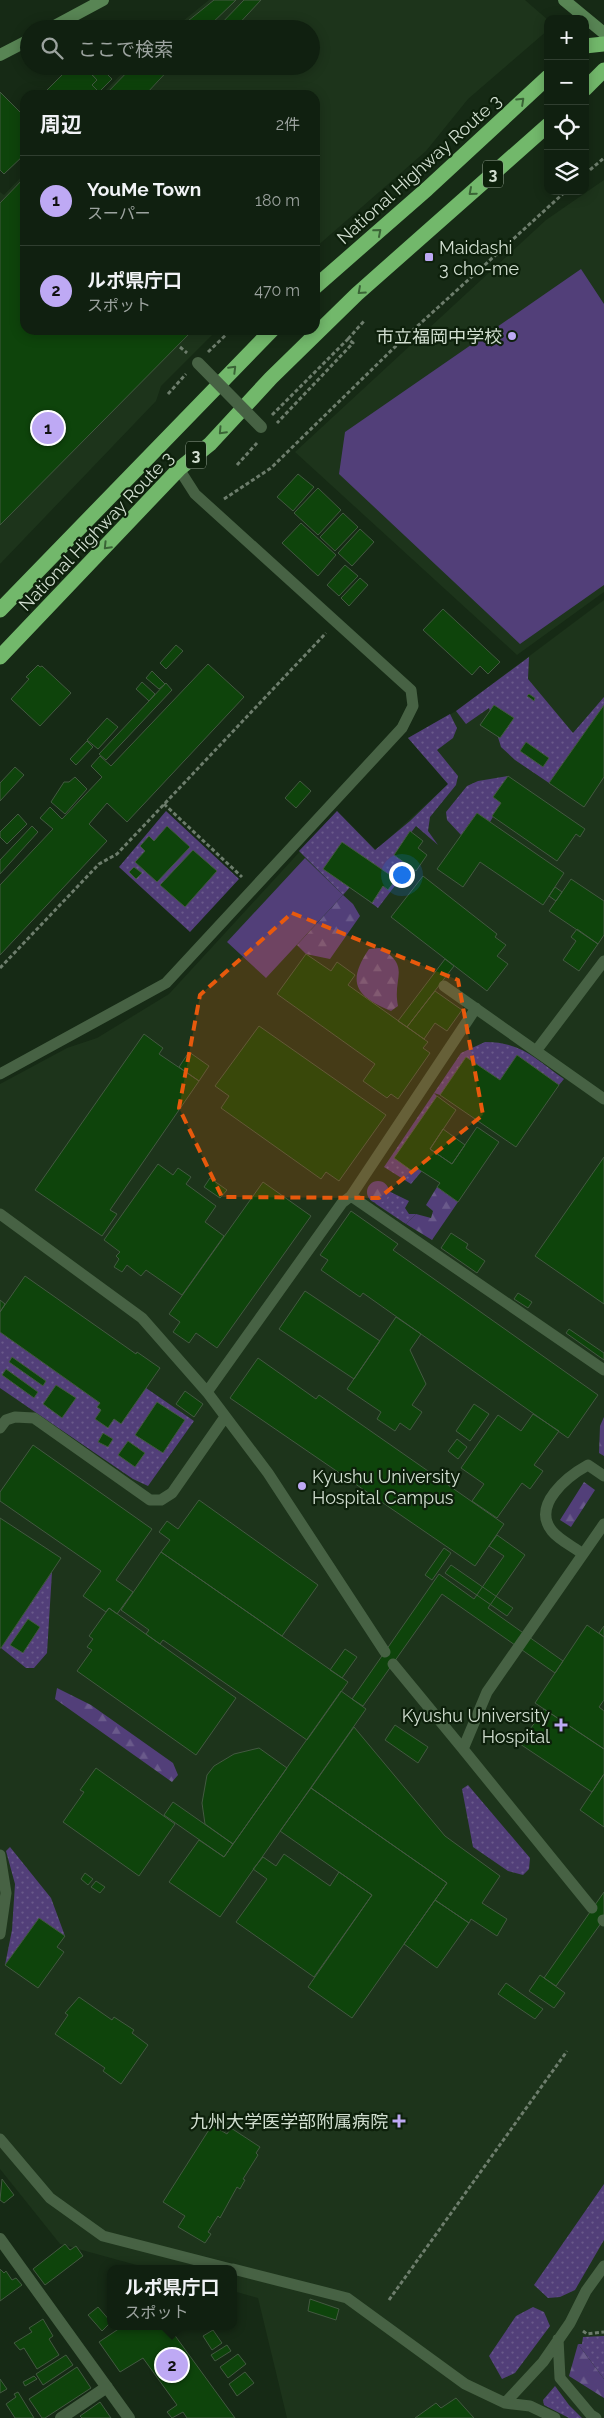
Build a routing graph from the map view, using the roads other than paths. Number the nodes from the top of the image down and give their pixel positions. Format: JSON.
{"nodes":[{"id":1,"x":104,"y":0,"type":"edge"},
{"id":2,"x":564,"y":0,"type":"edge"},
{"id":3,"x":66,"y":20,"type":"edge"},
{"id":4,"x":604,"y":33,"type":"edge"},
{"id":5,"x":604,"y":44,"type":"edge"},
{"id":6,"x":20,"y":45,"type":"edge"},
{"id":7,"x":589,"y":46,"type":"edge"},
{"id":8,"x":0,"y":55,"type":"edge"},
{"id":9,"x":604,"y":70,"type":"edge"},
{"id":10,"x":544,"y":81,"type":"edge"},
{"id":11,"x":589,"y":84,"type":"edge"},
{"id":12,"x":544,"y":129,"type":"edge"},
{"id":13,"x":320,"y":284,"type":"edge"},
{"id":14,"x":320,"y":330,"type":"edge"},
{"id":15,"x":267,"y":335,"type":"edge"},
{"id":16,"x":315,"y":335,"type":"edge"},
{"id":17,"x":198,"y":363,"type":"road end"},
{"id":18,"x":265,"y":431,"type":"road end"},
{"id":19,"x":180,"y":469,"type":"junction"},
{"id":20,"x":0,"y":610,"type":"edge"},
{"id":21,"x":0,"y":657,"type":"edge"},
{"id":22,"x":604,"y":961,"type":"edge"},
{"id":23,"x":444,"y":986,"type":"dead end"},
{"id":24,"x":476,"y":1008,"type":"junction"},
{"id":25,"x":536,"y":1052,"type":"junction"},
{"id":26,"x":0,"y":1074,"type":"edge"},
{"id":27,"x":604,"y":1099,"type":"edge"},
{"id":28,"x":351,"y":1196,"type":"junction"},
{"id":29,"x":0,"y":1214,"type":"edge"},
{"id":30,"x":604,"y":1370,"type":"edge"},
{"id":31,"x":207,"y":1392,"type":"junction"},
{"id":32,"x":225,"y":1417,"type":"junction"},
{"id":33,"x":0,"y":1428,"type":"edge"},
{"id":34,"x":604,"y":1476,"type":"edge"},
{"id":35,"x":604,"y":1524,"type":"edge"},
{"id":36,"x":583,"y":1554,"type":"junction"},
{"id":37,"x":385,"y":1652,"type":"dead end"},
{"id":38,"x":393,"y":1664,"type":"dead end"},
{"id":39,"x":463,"y":1749,"type":"junction"},
{"id":40,"x":0,"y":1855,"type":"edge"},
{"id":41,"x":592,"y":1908,"type":"dead end"},
{"id":42,"x":0,"y":1934,"type":"edge"},
{"id":43,"x":0,"y":2139,"type":"edge"},
{"id":44,"x":0,"y":2239,"type":"edge"},
{"id":45,"x":216,"y":2265,"type":"edge"},
{"id":46,"x":604,"y":2266,"type":"edge"},
{"id":47,"x":237,"y":2270,"type":"edge"},
{"id":48,"x":558,"y":2339,"type":"junction"},
{"id":49,"x":107,"y":2387,"type":"junction"},
{"id":50,"x":505,"y":2402,"type":"junction"},
{"id":51,"x":61,"y":2418,"type":"edge"},
{"id":52,"x":129,"y":2418,"type":"edge"},
{"id":53,"x":554,"y":2418,"type":"edge"},
{"id":54,"x":596,"y":2418,"type":"edge"}],
"edges":[{"from":1,"to":3,"type":"street"},
{"from":2,"to":4,"type":"street"},
{"from":5,"to":7,"type":"highway"},
{"from":6,"to":8,"type":"street"},
{"from":9,"to":11,"type":"highway"},
{"from":13,"to":10,"type":"highway","name":"National Highway Route 3","number":"3","one_way":true},
{"from":12,"to":14,"type":"highway","name":"National Highway Route 3","number":"3","one_way":true},
{"from":20,"to":15,"type":"highway","name":"National Highway Route 3","number":"3","one_way":true},
{"from":16,"to":19,"type":"highway","name":"National Highway Route 3","number":"3","one_way":true},
{"from":17,"to":18,"type":"street","bridge":true},
{"from":19,"to":21,"type":"highway","name":"National Highway Route 3","number":"3","one_way":true},
{"from":19,"to":26,"type":"lane"},
{"from":22,"to":25,"type":"lane"},
{"from":23,"to":24,"type":"lane"},
{"from":24,"to":25,"type":"lane"},
{"from":24,"to":28,"type":"lane"},
{"from":25,"to":27,"type":"lane"},
{"from":28,"to":30,"type":"lane"},
{"from":28,"to":31,"type":"lane"},
{"from":29,"to":31,"type":"lane"},
{"from":31,"to":32,"type":"lane"},
{"from":32,"to":33,"type":"lane"},
{"from":32,"to":37,"type":"lane"},
{"from":34,"to":36,"type":"lane"},
{"from":35,"to":36,"type":"lane"},
{"from":36,"to":39,"type":"lane"},
{"from":38,"to":39,"type":"lane"},
{"from":39,"to":41,"type":"lane"},
{"from":40,"to":42,"type":"lane"},
{"from":43,"to":45,"type":"lane"},
{"from":44,"to":49,"type":"street"},
{"from":46,"to":48,"type":"lane"},
{"from":47,"to":50,"type":"lane"},
{"from":48,"to":50,"type":"lane"},
{"from":48,"to":54,"type":"lane"},
{"from":49,"to":51,"type":"street"},
{"from":49,"to":52,"type":"street"},
{"from":50,"to":53,"type":"lane"}]}
